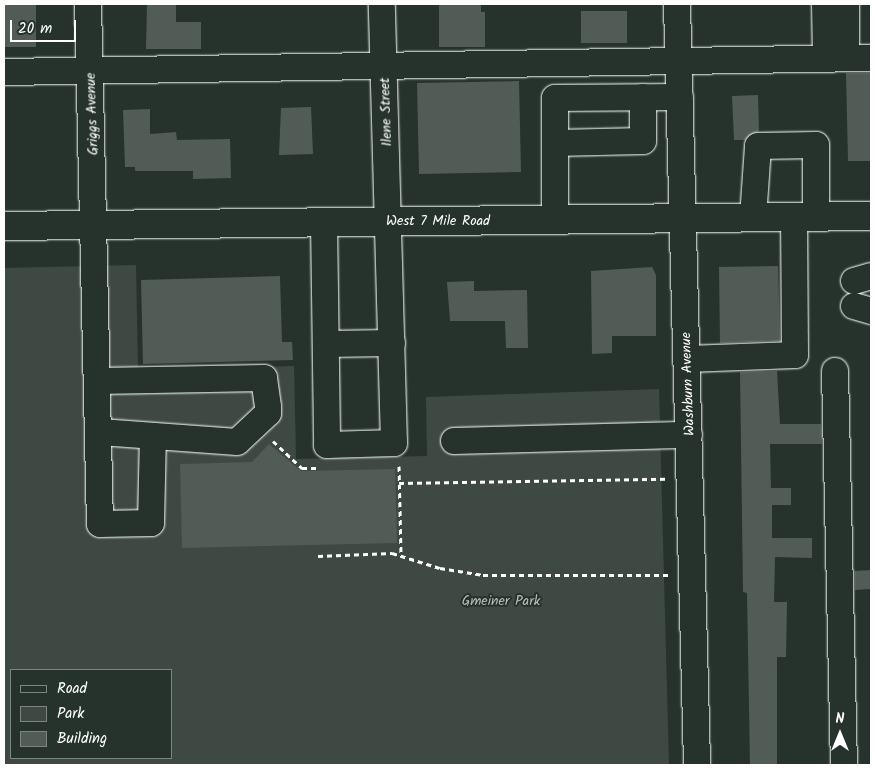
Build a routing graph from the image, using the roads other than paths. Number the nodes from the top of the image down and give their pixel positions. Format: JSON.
{"nodes":[{"id":1,"x":88,"y":4,"type":"edge"},
{"id":2,"x":382,"y":4,"type":"edge"},
{"id":3,"x":677,"y":4,"type":"edge"},
{"id":4,"x":824,"y":4,"type":"edge"},
{"id":5,"x":846,"y":4,"type":"edge"},
{"id":6,"x":836,"y":58,"type":"junction"},
{"id":7,"x":871,"y":58,"type":"edge"},
{"id":8,"x":679,"y":60,"type":"junction"},
{"id":9,"x":384,"y":65,"type":"junction"},
{"id":10,"x":90,"y":71,"type":"junction"},
{"id":11,"x":4,"y":72,"type":"edge"},
{"id":12,"x":643,"y":97,"type":"junction"},
{"id":13,"x":680,"y":97,"type":"junction"},
{"id":14,"x":555,"y":143,"type":"junction"},
{"id":15,"x":871,"y":216,"type":"edge"},
{"id":16,"x":805,"y":217,"type":"junction"},
{"id":17,"x":753,"y":218,"type":"junction"},
{"id":18,"x":683,"y":219,"type":"junction"},
{"id":19,"x":555,"y":220,"type":"junction"},
{"id":20,"x":389,"y":221,"type":"junction"},
{"id":21,"x":324,"y":222,"type":"junction"},
{"id":22,"x":95,"y":224,"type":"junction"},
{"id":23,"x":4,"y":226,"type":"edge"},
{"id":24,"x":392,"y":343,"type":"junction"},
{"id":25,"x":326,"y":344,"type":"junction"},
{"id":26,"x":687,"y":359,"type":"junction"},
{"id":27,"x":835,"y":371,"type":"dead end"},
{"id":28,"x":99,"y":380,"type":"junction"},
{"id":29,"x":100,"y":432,"type":"junction"},
{"id":30,"x":689,"y":435,"type":"junction"},
{"id":31,"x":153,"y":436,"type":"junction"},
{"id":32,"x":454,"y":441,"type":"dead end"},
{"id":33,"x":698,"y":765,"type":"edge"},
{"id":34,"x":844,"y":765,"type":"edge"}],
"edges":[{"from":1,"to":10,"type":"street","name":"Griggs Avenue"},
{"from":2,"to":9,"type":"street","name":"Ilene Street"},
{"from":3,"to":8,"type":"street","name":"Washburn Avenue"},
{"from":4,"to":6,"type":"street"},
{"from":5,"to":6,"type":"street"},
{"from":6,"to":7,"type":"street"},
{"from":6,"to":8,"type":"street"},
{"from":8,"to":9,"type":"street"},
{"from":8,"to":13,"type":"street","name":"Washburn Avenue"},
{"from":9,"to":10,"type":"street"},
{"from":9,"to":20,"type":"street","name":"Ilene Street"},
{"from":10,"to":11,"type":"street"},
{"from":10,"to":22,"type":"street","name":"Griggs Avenue"},
{"from":12,"to":13,"type":"street"},
{"from":12,"to":14,"type":"street"},
{"from":12,"to":14,"type":"street"},
{"from":13,"to":18,"type":"street","name":"Washburn Avenue"},
{"from":14,"to":19,"type":"street"},
{"from":15,"to":16,"type":"main road","name":"West 7 Mile Road"},
{"from":16,"to":17,"type":"main road","name":"West 7 Mile Road"},
{"from":16,"to":17,"type":"street"},
{"from":16,"to":26,"type":"street"},
{"from":17,"to":18,"type":"main road","name":"West 7 Mile Road"},
{"from":18,"to":19,"type":"main road","name":"West 7 Mile Road"},
{"from":18,"to":26,"type":"street","name":"Washburn Avenue"},
{"from":19,"to":20,"type":"main road","name":"West 7 Mile Road"},
{"from":20,"to":21,"type":"main road","name":"West 7 Mile Road"},
{"from":20,"to":24,"type":"street","name":"Ilene Street"},
{"from":21,"to":22,"type":"main road","name":"West 7 Mile Road"},
{"from":21,"to":25,"type":"street"},
{"from":22,"to":23,"type":"main road","name":"West 7 Mile Road"},
{"from":22,"to":28,"type":"street","name":"Griggs Avenue"},
{"from":24,"to":25,"type":"street"},
{"from":24,"to":25,"type":"street","name":"Ilene Street"},
{"from":26,"to":30,"type":"street","name":"Washburn Avenue"},
{"from":27,"to":34,"type":"street"},
{"from":28,"to":29,"type":"street","name":"Griggs Avenue"},
{"from":28,"to":31,"type":"street"},
{"from":29,"to":31,"type":"street"},
{"from":29,"to":31,"type":"street","name":"Griggs Avenue"},
{"from":30,"to":32,"type":"street"},
{"from":30,"to":33,"type":"street","name":"Washburn Avenue"}]}
